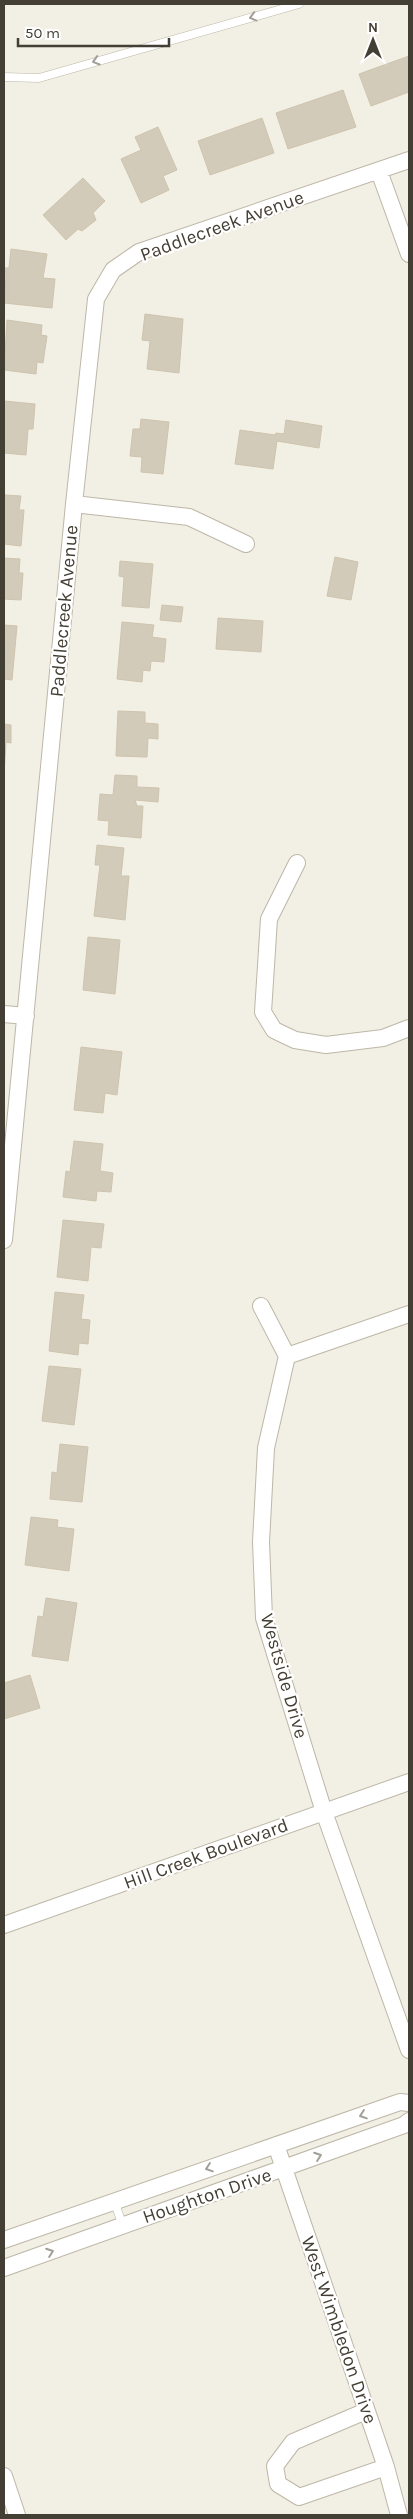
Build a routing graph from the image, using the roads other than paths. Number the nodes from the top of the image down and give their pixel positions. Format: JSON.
{"nodes":[{"id":1,"x":299,"y":4,"type":"edge"},
{"id":2,"x":4,"y":77,"type":"edge"},
{"id":3,"x":409,"y":160,"type":"edge"},
{"id":4,"x":380,"y":171,"type":"junction"},
{"id":5,"x":409,"y":254,"type":"edge"},
{"id":6,"x":74,"y":504,"type":"junction"},
{"id":7,"x":246,"y":544,"type":"dead end"},
{"id":8,"x":298,"y":862,"type":"dead end"},
{"id":9,"x":4,"y":1014,"type":"edge"},
{"id":10,"x":26,"y":1016,"type":"junction"},
{"id":11,"x":409,"y":1028,"type":"edge"},
{"id":12,"x":4,"y":1240,"type":"edge"},
{"id":13,"x":261,"y":1306,"type":"dead end"},
{"id":14,"x":409,"y":1314,"type":"edge"},
{"id":15,"x":287,"y":1356,"type":"junction"},
{"id":16,"x":409,"y":1782,"type":"edge"},
{"id":17,"x":324,"y":1812,"type":"junction"},
{"id":18,"x":4,"y":1926,"type":"edge"},
{"id":19,"x":409,"y":2050,"type":"edge"},
{"id":20,"x":409,"y":2103,"type":"edge"},
{"id":21,"x":409,"y":2121,"type":"edge"},
{"id":22,"x":276,"y":2145,"type":"junction"},
{"id":23,"x":284,"y":2169,"type":"junction"},
{"id":24,"x":114,"y":2202,"type":"junction"},
{"id":25,"x":123,"y":2226,"type":"junction"},
{"id":26,"x":4,"y":2240,"type":"edge"},
{"id":27,"x":4,"y":2268,"type":"edge"},
{"id":28,"x":366,"y":2411,"type":"junction"},
{"id":29,"x":386,"y":2467,"type":"junction"},
{"id":30,"x":4,"y":2476,"type":"edge"},
{"id":31,"x":17,"y":2515,"type":"edge"},
{"id":32,"x":399,"y":2515,"type":"edge"}],
"edges":[{"from":1,"to":2,"type":"lane","one_way":true},
{"from":3,"to":4,"type":"street","name":"Paddlecreek Avenue"},
{"from":4,"to":5,"type":"street"},
{"from":4,"to":6,"type":"street","name":"Paddlecreek Avenue"},
{"from":6,"to":7,"type":"street"},
{"from":6,"to":10,"type":"street","name":"Paddlecreek Avenue"},
{"from":8,"to":11,"type":"street"},
{"from":9,"to":10,"type":"street"},
{"from":10,"to":12,"type":"street","name":"Paddlecreek Avenue"},
{"from":13,"to":15,"type":"street"},
{"from":14,"to":15,"type":"street"},
{"from":15,"to":17,"type":"street","name":"Westside Drive"},
{"from":16,"to":17,"type":"street","name":"Hill Creek Boulevard"},
{"from":17,"to":18,"type":"street","name":"Hill Creek Boulevard"},
{"from":17,"to":19,"type":"street","name":"Westside Drive"},
{"from":20,"to":22,"type":"street","name":"Houghton Drive","one_way":true},
{"from":23,"to":21,"type":"street","name":"Houghton Drive","one_way":true},
{"from":22,"to":23,"type":"street","name":"West Wimbledon Drive"},
{"from":22,"to":24,"type":"street","name":"Houghton Drive","one_way":true},
{"from":23,"to":25,"type":"street","name":"Houghton Drive"},
{"from":23,"to":28,"type":"street","name":"West Wimbledon Drive"},
{"from":24,"to":25,"type":"lane"},
{"from":24,"to":26,"type":"street","name":"Houghton Drive"},
{"from":27,"to":25,"type":"street","name":"Houghton Drive","one_way":true},
{"from":28,"to":29,"type":"street","name":"West Wimbledon Drive"},
{"from":28,"to":29,"type":"street"},
{"from":29,"to":32,"type":"street","name":"West Wimbledon Drive"},
{"from":30,"to":31,"type":"street"}]}
